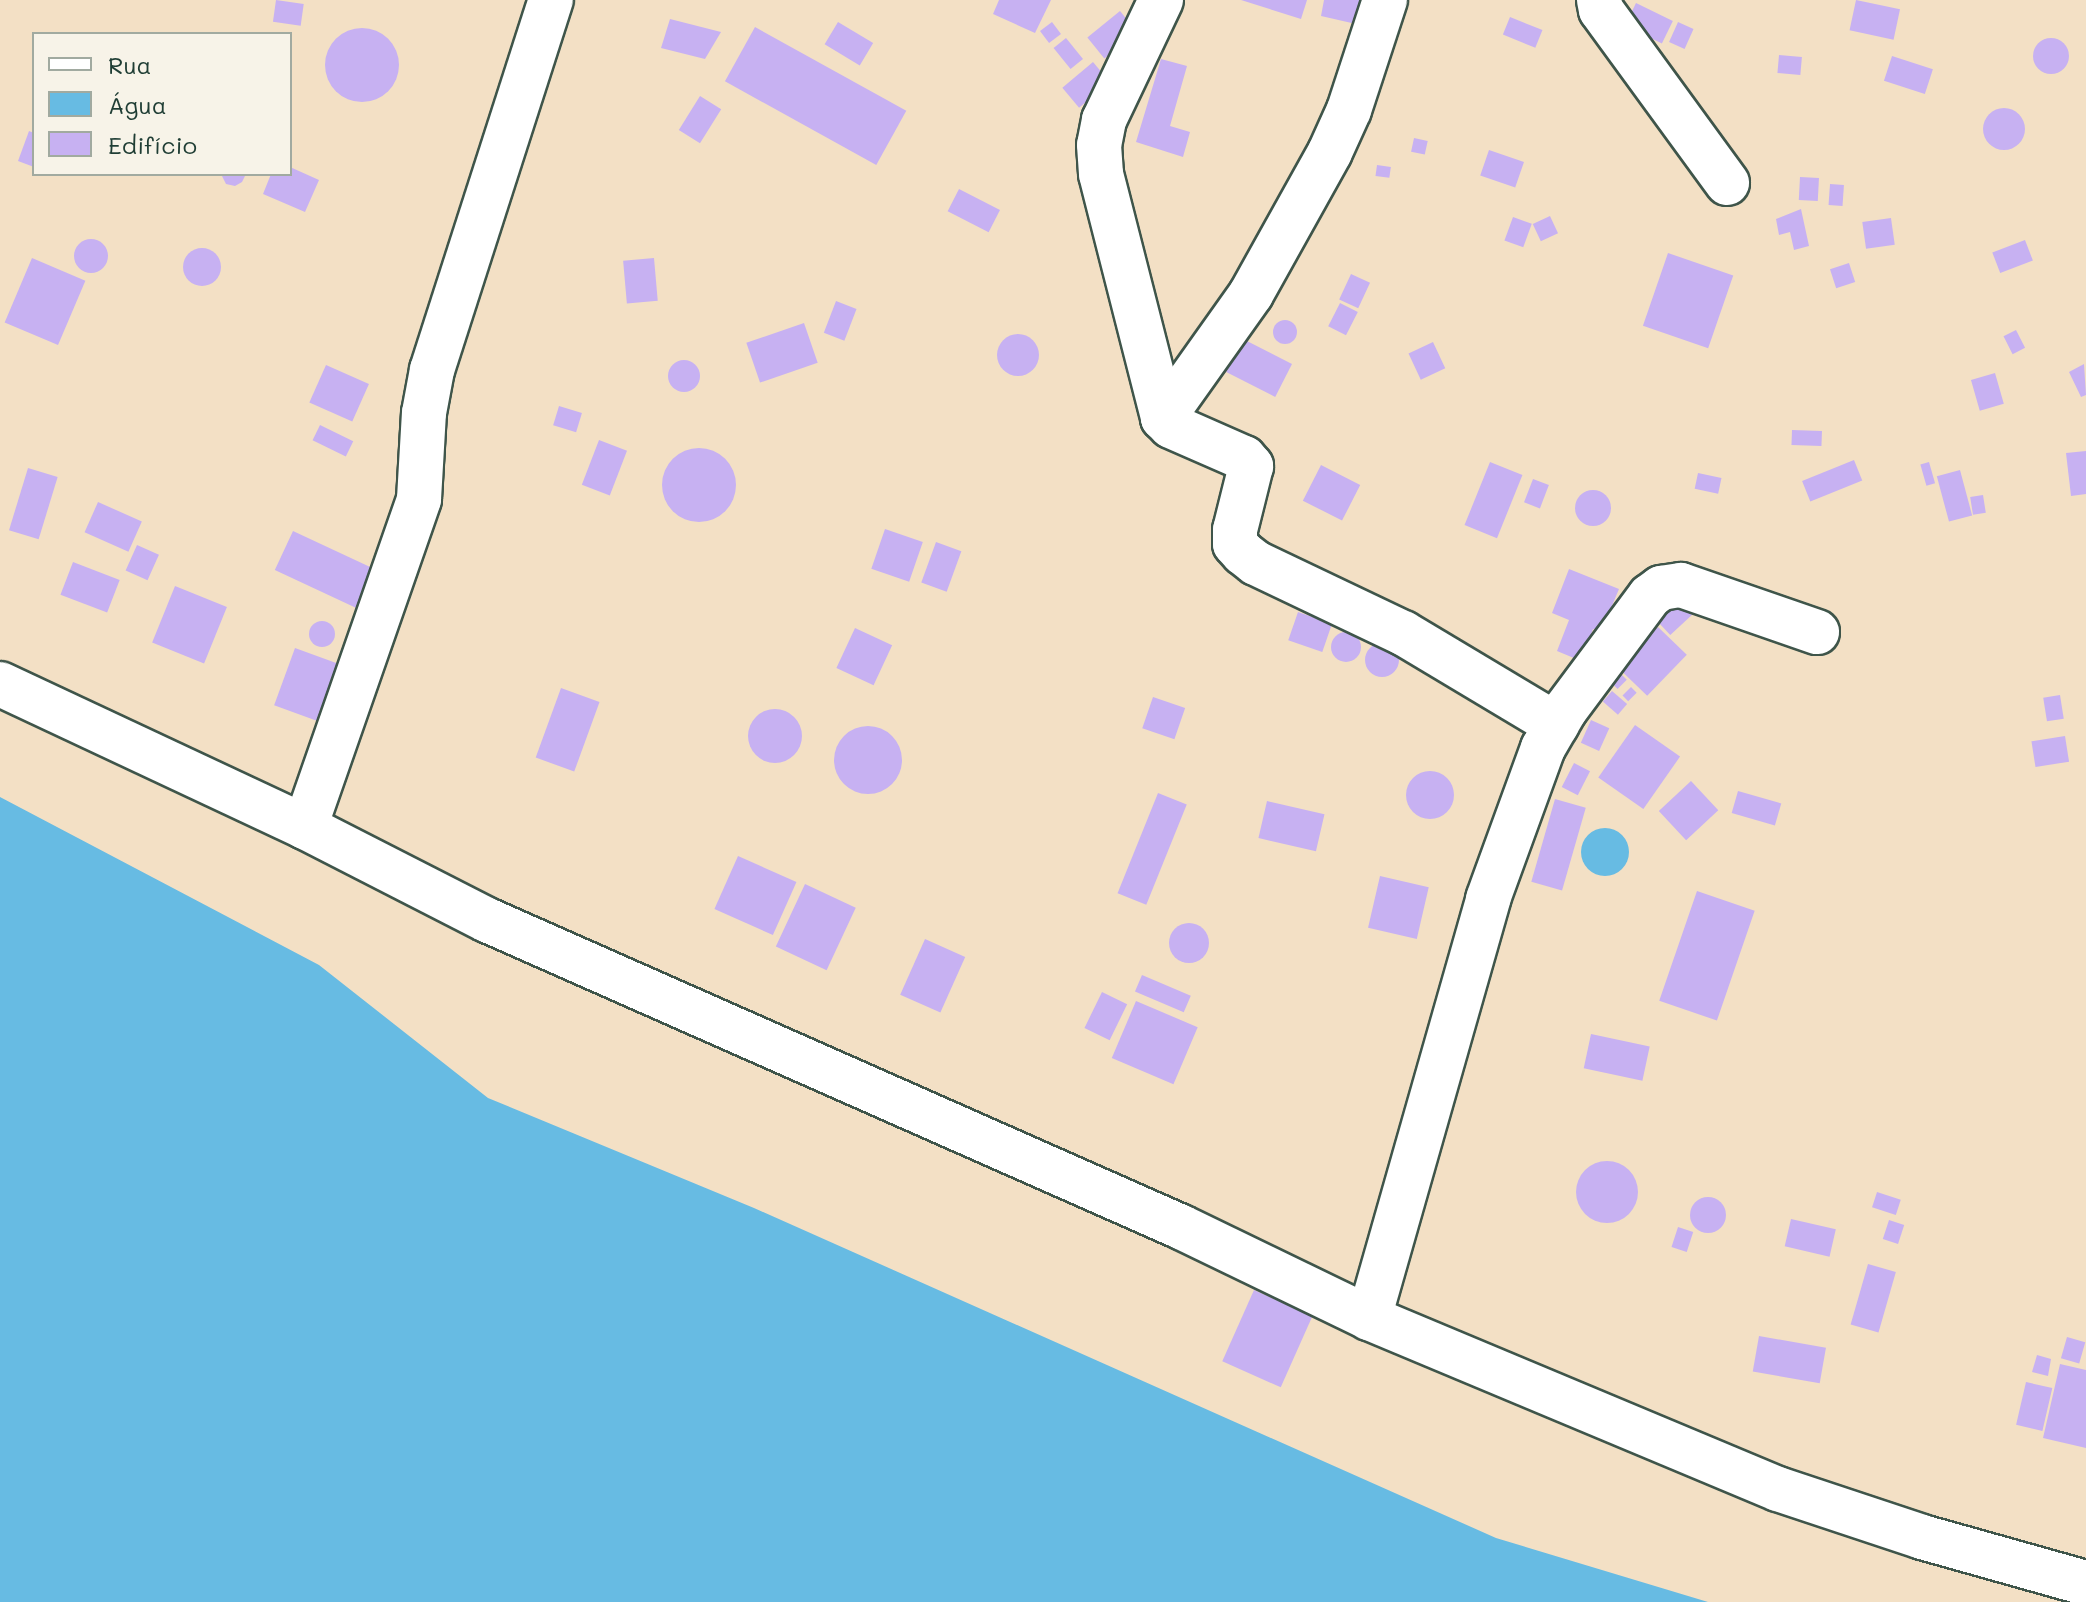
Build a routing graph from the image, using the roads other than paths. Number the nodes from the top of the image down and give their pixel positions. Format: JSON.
{"nodes":[{"id":1,"x":551,"y":0,"type":"edge"},
{"id":2,"x":1161,"y":0,"type":"edge"},
{"id":3,"x":1385,"y":0,"type":"edge"},
{"id":4,"x":1599,"y":0,"type":"edge"},
{"id":5,"x":1727,"y":183,"type":"dead end"},
{"id":6,"x":1163,"y":418,"type":"junction"},
{"id":7,"x":1817,"y":632,"type":"dead end"},
{"id":8,"x":0,"y":684,"type":"edge"},
{"id":9,"x":1557,"y":725,"type":"junction"},
{"id":10,"x":305,"y":827,"type":"junction"},
{"id":11,"x":1369,"y":1318,"type":"junction"},
{"id":12,"x":2086,"y":1583,"type":"edge"}],
"edges":[{"from":1,"to":10,"type":"street"},
{"from":2,"to":6,"type":"street"},
{"from":3,"to":6,"type":"street"},
{"from":4,"to":5,"type":"street"},
{"from":6,"to":9,"type":"street"},
{"from":7,"to":9,"type":"street"},
{"from":8,"to":10,"type":"street"},
{"from":9,"to":11,"type":"street"},
{"from":10,"to":11,"type":"street"},
{"from":11,"to":12,"type":"street"}]}
